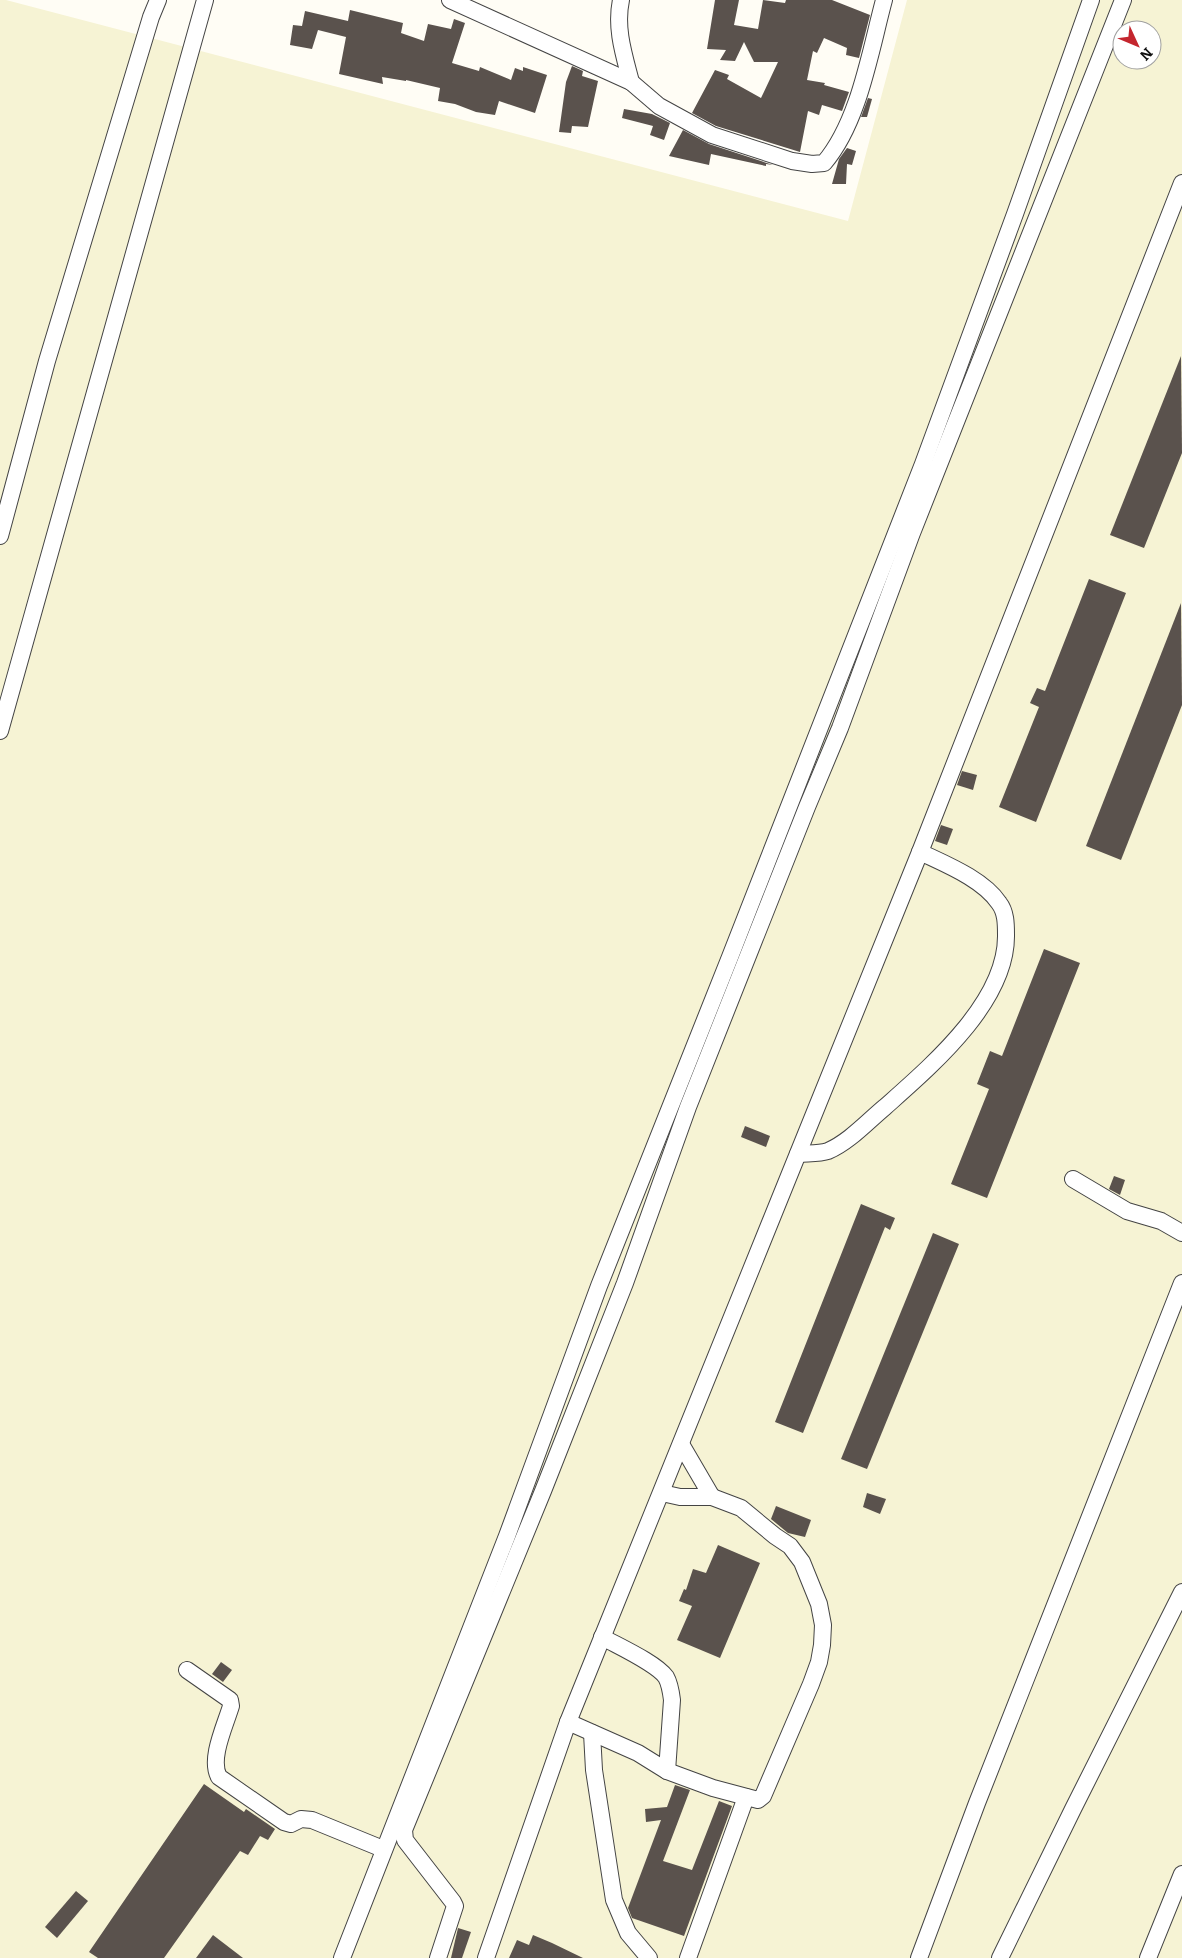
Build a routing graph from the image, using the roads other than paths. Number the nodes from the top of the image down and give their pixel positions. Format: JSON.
{"nodes":[{"id":1,"x":158,"y":0,"type":"edge"},
{"id":2,"x":205,"y":0,"type":"edge"},
{"id":3,"x":450,"y":0,"type":"edge"},
{"id":4,"x":621,"y":0,"type":"edge"},
{"id":5,"x":884,"y":0,"type":"edge"},
{"id":6,"x":1091,"y":0,"type":"edge"},
{"id":7,"x":1124,"y":0,"type":"edge"},
{"id":8,"x":631,"y":82,"type":"junction"},
{"id":9,"x":1182,"y":183,"type":"edge"},
{"id":10,"x":0,"y":536,"type":"edge"},
{"id":11,"x":0,"y":731,"type":"edge"},
{"id":12,"x":920,"y":852,"type":"junction"},
{"id":13,"x":798,"y":1154,"type":"junction"},
{"id":14,"x":1073,"y":1179,"type":"dead end"},
{"id":15,"x":1182,"y":1233,"type":"edge"},
{"id":16,"x":1182,"y":1283,"type":"edge"},
{"id":17,"x":681,"y":1444,"type":"junction"},
{"id":18,"x":662,"y":1493,"type":"junction"},
{"id":19,"x":712,"y":1497,"type":"junction"},
{"id":20,"x":1182,"y":1592,"type":"edge"},
{"id":21,"x":602,"y":1637,"type":"junction"},
{"id":22,"x":188,"y":1670,"type":"dead end"},
{"id":23,"x":568,"y":1722,"type":"junction"},
{"id":24,"x":592,"y":1733,"type":"junction"},
{"id":25,"x":667,"y":1771,"type":"junction"},
{"id":26,"x":746,"y":1797,"type":"junction"},
{"id":27,"x":383,"y":1849,"type":"junction"},
{"id":28,"x":1182,"y":1874,"type":"edge"},
{"id":29,"x":342,"y":1958,"type":"edge"},
{"id":30,"x":438,"y":1958,"type":"edge"},
{"id":31,"x":486,"y":1958,"type":"edge"},
{"id":32,"x":648,"y":1958,"type":"edge"},
{"id":33,"x":688,"y":1958,"type":"edge"},
{"id":34,"x":919,"y":1958,"type":"edge"},
{"id":35,"x":1000,"y":1958,"type":"edge"},
{"id":36,"x":1148,"y":1958,"type":"edge"}],
"edges":[{"from":1,"to":10,"type":"street"},
{"from":2,"to":11,"type":"street"},
{"from":3,"to":8,"type":"street"},
{"from":4,"to":8,"type":"street"},
{"from":5,"to":8,"type":"street"},
{"from":6,"to":27,"type":"street"},
{"from":7,"to":30,"type":"street"},
{"from":9,"to":12,"type":"street"},
{"from":12,"to":13,"type":"street"},
{"from":12,"to":13,"type":"street"},
{"from":13,"to":17,"type":"street"},
{"from":14,"to":15,"type":"street"},
{"from":16,"to":34,"type":"street"},
{"from":17,"to":18,"type":"street"},
{"from":17,"to":19,"type":"street"},
{"from":18,"to":19,"type":"street"},
{"from":18,"to":21,"type":"street"},
{"from":19,"to":26,"type":"street"},
{"from":20,"to":35,"type":"street"},
{"from":21,"to":23,"type":"street"},
{"from":21,"to":25,"type":"street"},
{"from":22,"to":27,"type":"street"},
{"from":23,"to":24,"type":"street"},
{"from":23,"to":31,"type":"street"},
{"from":24,"to":25,"type":"street"},
{"from":24,"to":32,"type":"street"},
{"from":25,"to":26,"type":"street"},
{"from":26,"to":33,"type":"street"},
{"from":27,"to":29,"type":"street"},
{"from":28,"to":36,"type":"street"}]}
